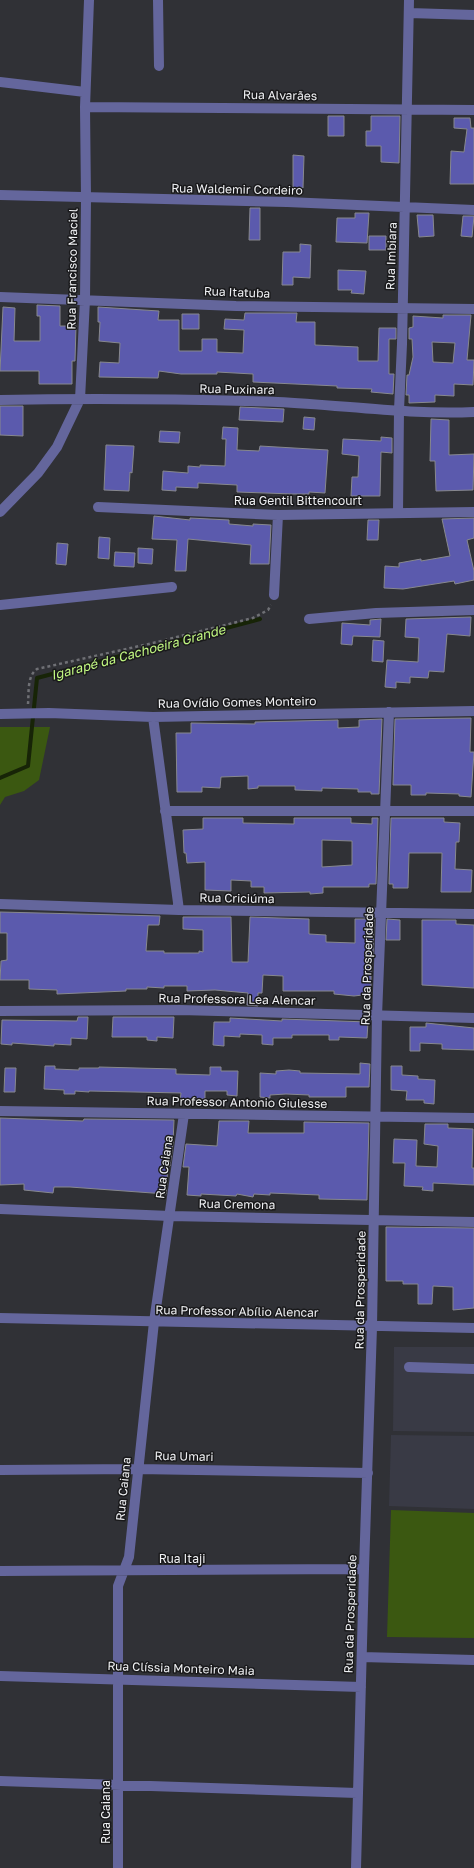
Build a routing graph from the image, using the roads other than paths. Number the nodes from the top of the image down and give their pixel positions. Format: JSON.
{"nodes":[{"id":1,"x":89,"y":0,"type":"edge"},
{"id":2,"x":158,"y":0,"type":"edge"},
{"id":3,"x":409,"y":0,"type":"edge"},
{"id":4,"x":409,"y":13,"type":"junction"},
{"id":5,"x":474,"y":15,"type":"edge"},
{"id":6,"x":159,"y":66,"type":"dead end"},
{"id":7,"x":0,"y":82,"type":"edge"},
{"id":8,"x":85,"y":92,"type":"junction"},
{"id":9,"x":85,"y":107,"type":"junction"},
{"id":10,"x":408,"y":110,"type":"junction"},
{"id":11,"x":474,"y":110,"type":"edge"},
{"id":12,"x":0,"y":195,"type":"edge"},
{"id":13,"x":86,"y":198,"type":"junction"},
{"id":14,"x":406,"y":208,"type":"junction"},
{"id":15,"x":474,"y":210,"type":"edge"},
{"id":16,"x":0,"y":297,"type":"edge"},
{"id":17,"x":84,"y":300,"type":"junction"},
{"id":18,"x":403,"y":308,"type":"junction"},
{"id":19,"x":474,"y":309,"type":"edge"},
{"id":20,"x":80,"y":399,"type":"junction"},
{"id":21,"x":0,"y":400,"type":"edge"},
{"id":22,"x":399,"y":410,"type":"junction"},
{"id":23,"x":474,"y":412,"type":"edge"},
{"id":24,"x":98,"y":507,"type":"dead end"},
{"id":25,"x":1,"y":509,"type":"edge"},
{"id":26,"x":474,"y":512,"type":"edge"},
{"id":27,"x":398,"y":513,"type":"junction"},
{"id":28,"x":278,"y":516,"type":"junction"},
{"id":29,"x":172,"y":587,"type":"dead end"},
{"id":30,"x":274,"y":595,"type":"road end"},
{"id":31,"x":0,"y":605,"type":"edge"},
{"id":32,"x":474,"y":610,"type":"edge"},
{"id":33,"x":309,"y":619,"type":"dead end"},
{"id":34,"x":474,"y":711,"type":"edge"},
{"id":35,"x":389,"y":712,"type":"junction"},
{"id":36,"x":0,"y":714,"type":"edge"},
{"id":37,"x":153,"y":717,"type":"junction"},
{"id":38,"x":165,"y":811,"type":"junction"},
{"id":39,"x":474,"y":811,"type":"edge"},
{"id":40,"x":386,"y":812,"type":"junction"},
{"id":41,"x":0,"y":904,"type":"edge"},
{"id":42,"x":179,"y":910,"type":"junction"},
{"id":43,"x":382,"y":912,"type":"junction"},
{"id":44,"x":474,"y":914,"type":"edge"},
{"id":45,"x":0,"y":1011,"type":"edge"},
{"id":46,"x":377,"y":1016,"type":"junction"},
{"id":47,"x":474,"y":1018,"type":"edge"},
{"id":48,"x":0,"y":1111,"type":"edge"},
{"id":49,"x":184,"y":1114,"type":"junction"},
{"id":50,"x":376,"y":1117,"type":"junction"},
{"id":51,"x":474,"y":1118,"type":"edge"},
{"id":52,"x":0,"y":1209,"type":"edge"},
{"id":53,"x":170,"y":1216,"type":"junction"},
{"id":54,"x":374,"y":1220,"type":"junction"},
{"id":55,"x":474,"y":1222,"type":"edge"},
{"id":56,"x":0,"y":1318,"type":"edge"},
{"id":57,"x":154,"y":1322,"type":"junction"},
{"id":58,"x":372,"y":1327,"type":"junction"},
{"id":59,"x":474,"y":1328,"type":"edge"},
{"id":60,"x":409,"y":1367,"type":"dead end"},
{"id":61,"x":474,"y":1369,"type":"edge"},
{"id":62,"x":138,"y":1469,"type":"junction"},
{"id":63,"x":0,"y":1470,"type":"edge"},
{"id":64,"x":368,"y":1473,"type":"junction"},
{"id":65,"x":364,"y":1570,"type":"junction"},
{"id":66,"x":0,"y":1571,"type":"edge"},
{"id":67,"x":124,"y":1571,"type":"junction"},
{"id":68,"x":362,"y":1657,"type":"junction"},
{"id":69,"x":474,"y":1660,"type":"edge"},
{"id":70,"x":0,"y":1676,"type":"edge"},
{"id":71,"x":119,"y":1678,"type":"junction"},
{"id":72,"x":361,"y":1687,"type":"junction"},
{"id":73,"x":0,"y":1781,"type":"edge"},
{"id":74,"x":118,"y":1786,"type":"junction"},
{"id":75,"x":357,"y":1793,"type":"junction"},
{"id":76,"x":118,"y":1868,"type":"edge"},
{"id":77,"x":356,"y":1868,"type":"edge"}],
"edges":[{"from":1,"to":8,"type":"street","name":"Rua Francisco Maciel"},
{"from":2,"to":6,"type":"street"},
{"from":3,"to":4,"type":"street","name":"Rua Imbiara"},
{"from":4,"to":5,"type":"street"},
{"from":4,"to":10,"type":"street","name":"Rua Imbiara"},
{"from":7,"to":8,"type":"street"},
{"from":8,"to":9,"type":"street","name":"Rua Francisco Maciel"},
{"from":9,"to":10,"type":"street","name":"Rua Alvarães"},
{"from":9,"to":13,"type":"street","name":"Rua Francisco Maciel"},
{"from":10,"to":11,"type":"street","name":"Rua Alvarães"},
{"from":10,"to":14,"type":"street","name":"Rua Imbiara"},
{"from":12,"to":13,"type":"street","name":"Rua Waldemir Cordeiro"},
{"from":13,"to":14,"type":"street","name":"Rua Waldemir Cordeiro"},
{"from":13,"to":17,"type":"street","name":"Rua Francisco Maciel"},
{"from":14,"to":15,"type":"street","name":"Rua Waldemir Cordeiro"},
{"from":14,"to":18,"type":"street","name":"Rua Imbiara"},
{"from":16,"to":17,"type":"street","name":"Rua Itatuba"},
{"from":17,"to":18,"type":"street","name":"Rua Itatuba"},
{"from":17,"to":20,"type":"street","name":"Rua Francisco Maciel"},
{"from":18,"to":19,"type":"street","name":"Rua Itatuba"},
{"from":18,"to":22,"type":"street","name":"Rua Imbiara"},
{"from":20,"to":21,"type":"street","name":"Rua Puxinara"},
{"from":20,"to":22,"type":"street","name":"Rua Puxinara"},
{"from":20,"to":25,"type":"street","name":"Rua Francisco Maciel"},
{"from":22,"to":23,"type":"street","name":"Rua Puxinara"},
{"from":22,"to":27,"type":"street","name":"Rua Imbiara"},
{"from":24,"to":28,"type":"street","name":"Rua Gentil Bittencourt"},
{"from":26,"to":27,"type":"street","name":"Rua Gentil Bittencourt"},
{"from":27,"to":28,"type":"street","name":"Rua Gentil Bittencourt"},
{"from":28,"to":30,"type":"street"},
{"from":29,"to":31,"type":"street"},
{"from":32,"to":33,"type":"street"},
{"from":34,"to":35,"type":"street","name":"Rua Ovídio Gomes Monteiro"},
{"from":35,"to":37,"type":"street","name":"Rua Ovídio Gomes Monteiro"},
{"from":35,"to":40,"type":"street","name":"Rua da Prosperidade"},
{"from":36,"to":37,"type":"street","name":"Rua Ovídio Gomes Monteiro"},
{"from":37,"to":38,"type":"street"},
{"from":38,"to":40,"type":"street"},
{"from":38,"to":42,"type":"street"},
{"from":39,"to":40,"type":"street"},
{"from":40,"to":43,"type":"street","name":"Rua da Prosperidade"},
{"from":41,"to":42,"type":"street","name":"Rua Criciúma"},
{"from":42,"to":43,"type":"street","name":"Rua Criciúma"},
{"from":43,"to":44,"type":"street","name":"Rua Criciúma"},
{"from":43,"to":46,"type":"street","name":"Rua da Prosperidade"},
{"from":45,"to":46,"type":"street","name":"Rua Professora Lea Alencar"},
{"from":46,"to":47,"type":"street","name":"Rua Professora Lea Alencar"},
{"from":46,"to":50,"type":"street","name":"Rua da Prosperidade"},
{"from":48,"to":49,"type":"street","name":"Rua Professor Antonio Giulesse"},
{"from":49,"to":50,"type":"street","name":"Rua Professor Antonio Giulesse"},
{"from":49,"to":53,"type":"street","name":"Rua Caiana"},
{"from":50,"to":51,"type":"street","name":"Rua Professor Antonio Giulesse"},
{"from":50,"to":54,"type":"street","name":"Rua da Prosperidade"},
{"from":52,"to":53,"type":"street","name":"Rua Cremona"},
{"from":53,"to":54,"type":"street","name":"Rua Cremona"},
{"from":53,"to":57,"type":"street","name":"Rua Caiana"},
{"from":54,"to":55,"type":"street","name":"Rua Cremona"},
{"from":54,"to":58,"type":"street","name":"Rua da Prosperidade"},
{"from":56,"to":57,"type":"street","name":"Rua Professor Abílio Alencar"},
{"from":57,"to":58,"type":"street","name":"Rua Professor Abílio Alencar"},
{"from":57,"to":62,"type":"street","name":"Rua Caiana"},
{"from":58,"to":59,"type":"street","name":"Rua Professor Abílio Alencar"},
{"from":58,"to":64,"type":"street","name":"Rua da Prosperidade"},
{"from":60,"to":61,"type":"street"},
{"from":62,"to":63,"type":"street","name":"Rua Umari"},
{"from":62,"to":64,"type":"street","name":"Rua Umari"},
{"from":62,"to":67,"type":"street","name":"Rua Caiana"},
{"from":64,"to":65,"type":"street","name":"Rua da Prosperidade"},
{"from":65,"to":67,"type":"street","name":"Rua Itaji"},
{"from":65,"to":68,"type":"street","name":"Rua da Prosperidade"},
{"from":66,"to":67,"type":"street","name":"Rua Itaji"},
{"from":67,"to":71,"type":"street","name":"Rua Caiana"},
{"from":68,"to":69,"type":"street"},
{"from":68,"to":72,"type":"street","name":"Rua da Prosperidade"},
{"from":70,"to":71,"type":"street","name":"Rua Clíssia Monteiro Maia"},
{"from":71,"to":72,"type":"street","name":"Rua Clíssia Monteiro Maia"},
{"from":71,"to":74,"type":"street","name":"Rua Caiana"},
{"from":72,"to":75,"type":"street","name":"Rua da Prosperidade"},
{"from":73,"to":74,"type":"street"},
{"from":74,"to":75,"type":"street"},
{"from":74,"to":76,"type":"street","name":"Rua Caiana"},
{"from":75,"to":77,"type":"street","name":"Rua da Prosperidade"}]}
